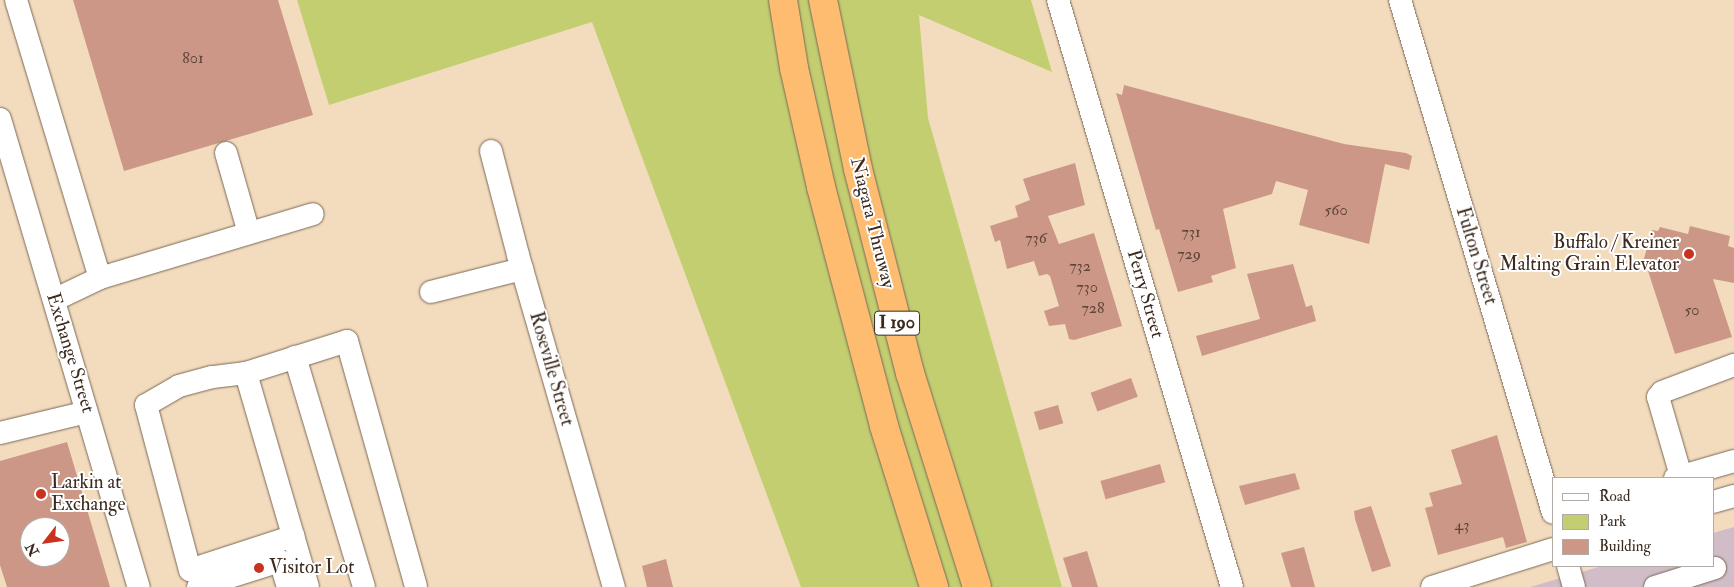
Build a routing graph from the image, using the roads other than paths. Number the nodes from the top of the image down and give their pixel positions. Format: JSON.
{"nodes":[{"id":1,"x":16,"y":0,"type":"edge"},
{"id":2,"x":783,"y":0,"type":"edge"},
{"id":3,"x":823,"y":0,"type":"edge"},
{"id":4,"x":1058,"y":0,"type":"edge"},
{"id":5,"x":1400,"y":0,"type":"edge"},
{"id":6,"x":0,"y":119,"type":"edge"},
{"id":7,"x":491,"y":151,"type":"dead end"},
{"id":8,"x":226,"y":153,"type":"dead end"},
{"id":9,"x":313,"y":214,"type":"dead end"},
{"id":10,"x":249,"y":234,"type":"junction"},
{"id":11,"x":522,"y":269,"type":"junction"},
{"id":12,"x":100,"y":278,"type":"junction"},
{"id":13,"x":431,"y":292,"type":"dead end"},
{"id":14,"x":54,"y":300,"type":"junction"},
{"id":15,"x":295,"y":357,"type":"junction"},
{"id":16,"x":1734,"y":366,"type":"edge"},
{"id":17,"x":246,"y":373,"type":"junction"},
{"id":18,"x":87,"y":412,"type":"junction"},
{"id":19,"x":0,"y":433,"type":"edge"},
{"id":20,"x":1734,"y":461,"type":"edge"},
{"id":21,"x":1678,"y":477,"type":"edge"},
{"id":22,"x":1734,"y":496,"type":"edge"},
{"id":23,"x":1714,"y":502,"type":"edge"},
{"id":24,"x":1552,"y":510,"type":"edge"},
{"id":25,"x":294,"y":536,"type":"junction"},
{"id":26,"x":1552,"y":550,"type":"edge"},
{"id":27,"x":1568,"y":567,"type":"edge"},
{"id":28,"x":1715,"y":568,"type":"dead end"},
{"id":29,"x":139,"y":587,"type":"edge"},
{"id":30,"x":198,"y":587,"type":"edge"},
{"id":31,"x":288,"y":587,"type":"edge"},
{"id":32,"x":308,"y":587,"type":"edge"},
{"id":33,"x":364,"y":587,"type":"edge"},
{"id":34,"x":416,"y":587,"type":"edge"},
{"id":35,"x":614,"y":587,"type":"edge"},
{"id":36,"x":934,"y":587,"type":"edge"},
{"id":37,"x":977,"y":587,"type":"edge"},
{"id":38,"x":1232,"y":587,"type":"edge"},
{"id":39,"x":1432,"y":587,"type":"edge"},
{"id":40,"x":1574,"y":587,"type":"edge"},
{"id":41,"x":1656,"y":587,"type":"edge"}],
"edges":[{"from":1,"to":12,"type":"street"},
{"from":2,"to":36,"type":"highway","number":"I 190"},
{"from":3,"to":37,"type":"highway","name":"Niagara Thruway","number":"I 190"},
{"from":4,"to":38,"type":"street","name":"Perry Street"},
{"from":5,"to":24,"type":"street","name":"Fulton Street"},
{"from":6,"to":14,"type":"street","name":"Exchange Street"},
{"from":7,"to":11,"type":"street","name":"Roseville Street"},
{"from":8,"to":10,"type":"street"},
{"from":9,"to":10,"type":"street"},
{"from":10,"to":12,"type":"street"},
{"from":11,"to":13,"type":"street"},
{"from":11,"to":35,"type":"street","name":"Roseville Street"},
{"from":12,"to":14,"type":"street"},
{"from":14,"to":18,"type":"street","name":"Exchange Street"},
{"from":15,"to":17,"type":"street"},
{"from":15,"to":33,"type":"street"},
{"from":15,"to":34,"type":"street"},
{"from":16,"to":21,"type":"street"},
{"from":17,"to":25,"type":"street"},
{"from":17,"to":25,"type":"street"},
{"from":18,"to":19,"type":"street"},
{"from":18,"to":29,"type":"street","name":"Exchange Street"},
{"from":20,"to":21,"type":"street"},
{"from":22,"to":23,"type":"street"},
{"from":25,"to":32,"type":"street"},
{"from":26,"to":39,"type":"street"},
{"from":27,"to":40,"type":"street"},
{"from":28,"to":41,"type":"street"},
{"from":30,"to":31,"type":"street"}]}
